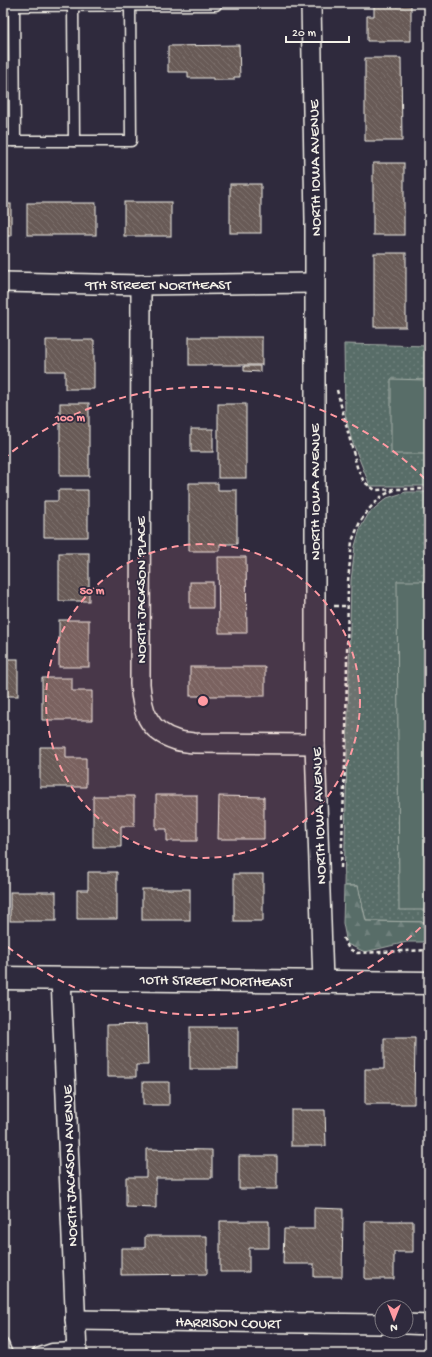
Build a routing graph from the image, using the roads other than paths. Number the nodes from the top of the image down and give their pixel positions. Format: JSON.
{"nodes":[{"id":1,"x":311,"y":3,"type":"edge"},
{"id":2,"x":130,"y":5,"type":"junction"},
{"id":3,"x":216,"y":5,"type":"dead end"},
{"id":4,"x":3,"y":6,"type":"edge"},
{"id":5,"x":14,"y":6,"type":"junction"},
{"id":6,"x":73,"y":6,"type":"junction"},
{"id":7,"x":15,"y":141,"type":"junction"},
{"id":8,"x":74,"y":141,"type":"junction"},
{"id":9,"x":3,"y":142,"type":"edge"},
{"id":10,"x":3,"y":282,"type":"edge"},
{"id":11,"x":314,"y":283,"type":"junction"},
{"id":12,"x":141,"y":285,"type":"junction"},
{"id":13,"x":315,"y":744,"type":"junction"},
{"id":14,"x":3,"y":978,"type":"edge"},
{"id":15,"x":61,"y":978,"type":"junction"},
{"id":16,"x":323,"y":981,"type":"junction"},
{"id":17,"x":429,"y":982,"type":"edge"},
{"id":18,"x":75,"y":1320,"type":"junction"},
{"id":19,"x":374,"y":1324,"type":"edge"},
{"id":20,"x":414,"y":1324,"type":"edge"},
{"id":21,"x":429,"y":1325,"type":"edge"},
{"id":22,"x":3,"y":1344,"type":"edge"},
{"id":23,"x":76,"y":1351,"type":"edge"},
{"id":24,"x":7,"y":1354,"type":"edge"},
{"id":25,"x":37,"y":1354,"type":"edge"}],
"edges":[{"from":1,"to":11,"type":"street","name":"NORTH IOWA AVENUE"},
{"from":2,"to":3,"type":"lane"},
{"from":2,"to":6,"type":"lane"},
{"from":2,"to":8,"type":"lane"},
{"from":4,"to":5,"type":"lane"},
{"from":5,"to":6,"type":"lane"},
{"from":5,"to":7,"type":"lane"},
{"from":6,"to":8,"type":"lane"},
{"from":7,"to":8,"type":"lane"},
{"from":7,"to":9,"type":"lane"},
{"from":10,"to":12,"type":"street","name":"9TH STREET NORTHEAST"},
{"from":11,"to":12,"type":"street","name":"9TH STREET NORTHEAST"},
{"from":11,"to":13,"type":"street","name":"NORTH IOWA AVENUE"},
{"from":12,"to":13,"type":"street","name":"NORTH JACKSON PLACE"},
{"from":13,"to":16,"type":"street","name":"NORTH IOWA AVENUE"},
{"from":14,"to":15,"type":"main road","name":"10TH STREET NORTHEAST"},
{"from":15,"to":16,"type":"main road","name":"10TH STREET NORTHEAST"},
{"from":15,"to":18,"type":"street","name":"NORTH JACKSON AVENUE"},
{"from":16,"to":17,"type":"main road","name":"10TH STREET NORTHEAST"},
{"from":18,"to":19,"type":"street","name":"HARRISON COURT"},
{"from":18,"to":23,"type":"street","name":"NORTH JACKSON AVENUE"},
{"from":20,"to":21,"type":"street"},
{"from":22,"to":24,"type":"lane"},
{"from":23,"to":25,"type":"lane"}]}
